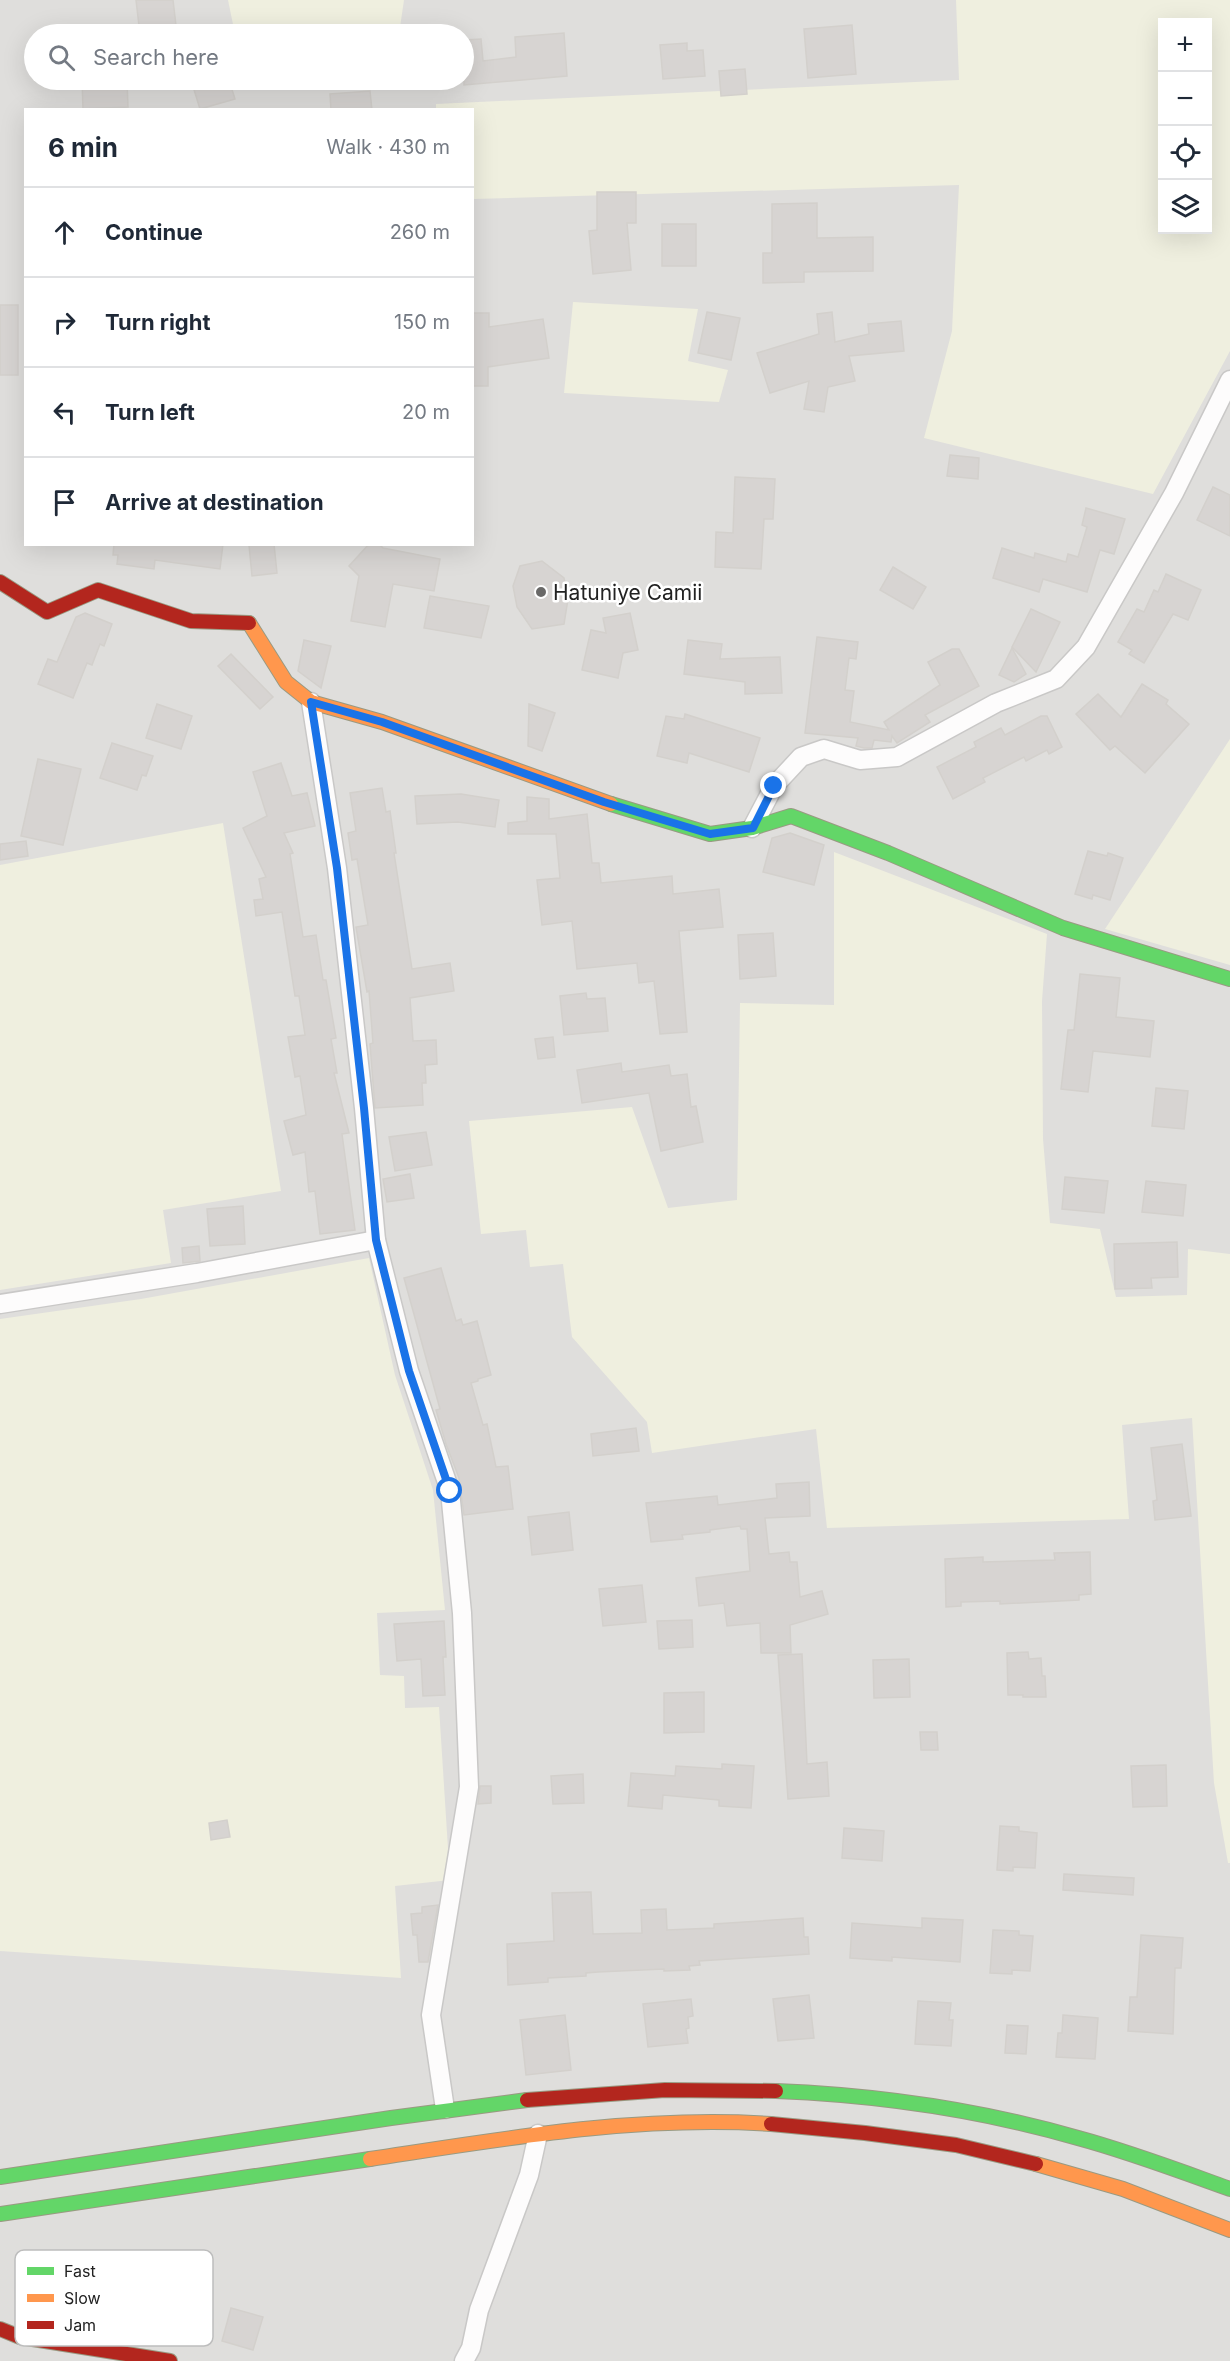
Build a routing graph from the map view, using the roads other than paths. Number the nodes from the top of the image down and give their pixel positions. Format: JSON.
{"nodes":[{"id":1,"x":1230,"y":380,"type":"edge"},
{"id":2,"x":0,"y":582,"type":"edge"},
{"id":3,"x":311,"y":702,"type":"junction"},
{"id":4,"x":753,"y":828,"type":"junction"},
{"id":5,"x":1230,"y":979,"type":"edge"},
{"id":6,"x":376,"y":1240,"type":"junction"},
{"id":7,"x":0,"y":1304,"type":"edge"},
{"id":8,"x":445,"y":2109,"type":"junction"},
{"id":9,"x":538,"y":2134,"type":"junction"},
{"id":10,"x":0,"y":2177,"type":"edge"},
{"id":11,"x":1230,"y":2189,"type":"edge"},
{"id":12,"x":0,"y":2214,"type":"edge"},
{"id":13,"x":1230,"y":2230,"type":"edge"},
{"id":14,"x":0,"y":2329,"type":"edge"},
{"id":15,"x":15,"y":2335,"type":"edge"},
{"id":16,"x":76,"y":2346,"type":"edge"},
{"id":17,"x":170,"y":2361,"type":"edge"},
{"id":18,"x":464,"y":2361,"type":"edge"}],
"edges":[{"from":1,"to":4,"type":"street"},
{"from":2,"to":3,"type":"street"},
{"from":3,"to":4,"type":"street"},
{"from":3,"to":6,"type":"street"},
{"from":4,"to":5,"type":"street"},
{"from":6,"to":7,"type":"street"},
{"from":6,"to":8,"type":"street"},
{"from":8,"to":10,"type":"street"},
{"from":8,"to":11,"type":"street"},
{"from":9,"to":12,"type":"street"},
{"from":9,"to":13,"type":"street"},
{"from":9,"to":18,"type":"street"},
{"from":14,"to":15,"type":"street"},
{"from":16,"to":17,"type":"street"}]}
